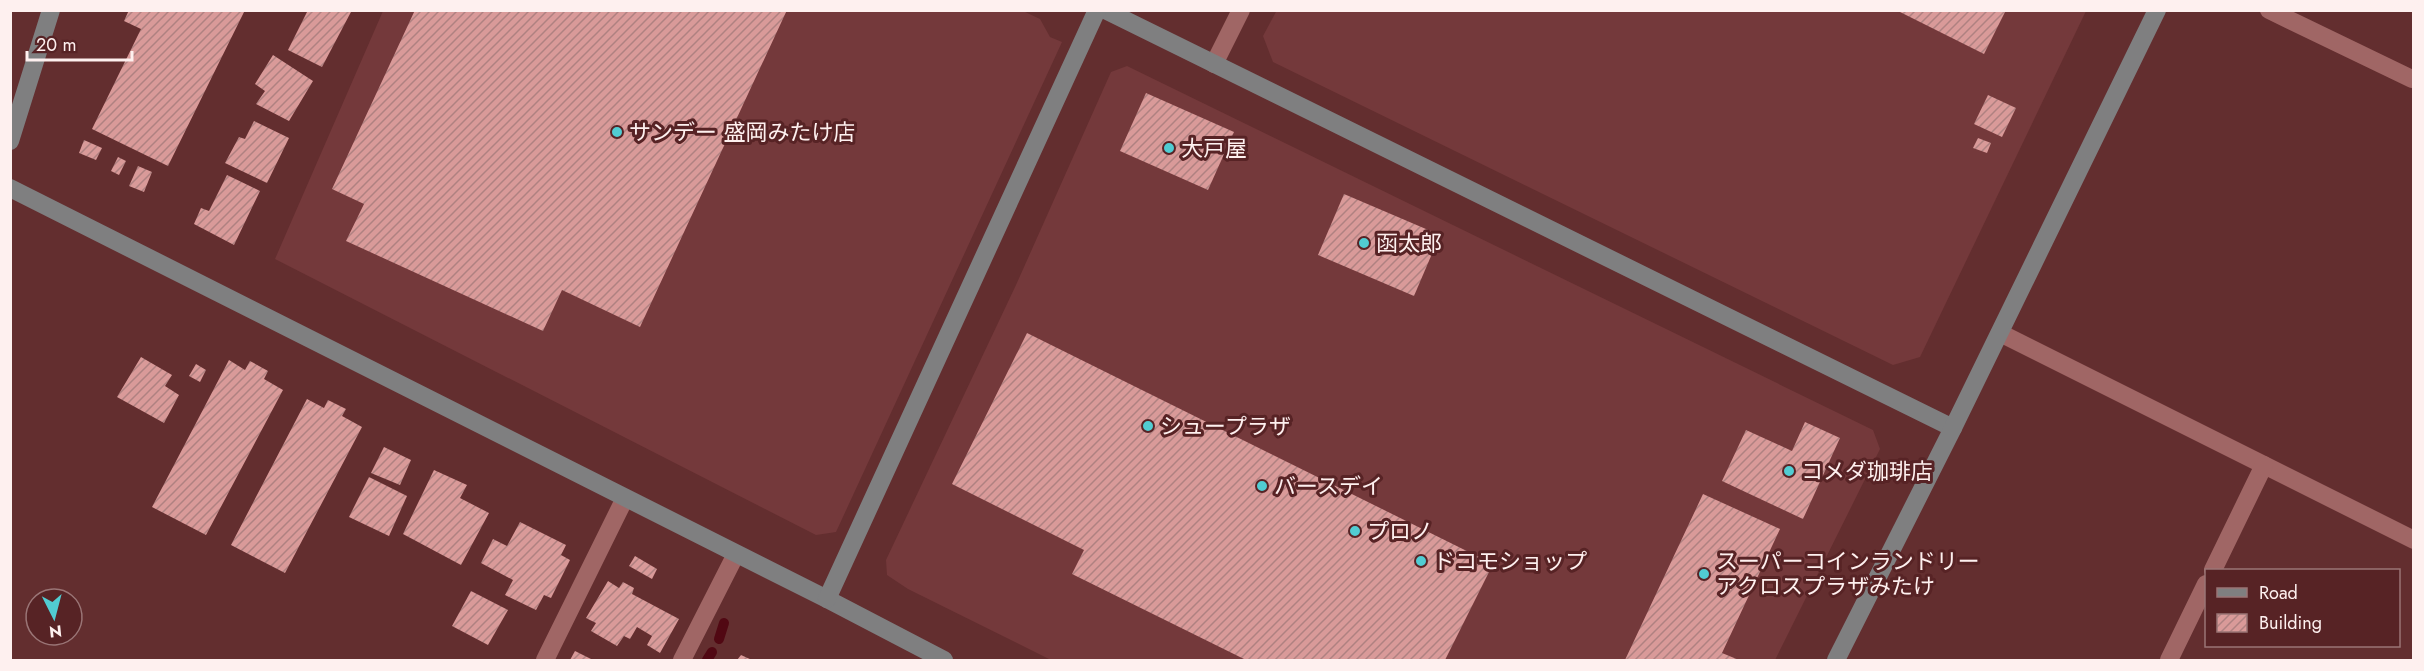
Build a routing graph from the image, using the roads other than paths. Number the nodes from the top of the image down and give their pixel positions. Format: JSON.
{"nodes":[{"id":1,"x":51,"y":10,"type":"edge"},
{"id":2,"x":1097,"y":10,"type":"edge"},
{"id":3,"x":1105,"y":10,"type":"edge"},
{"id":4,"x":1242,"y":10,"type":"edge"},
{"id":5,"x":2157,"y":10,"type":"edge"},
{"id":6,"x":2269,"y":10,"type":"edge"},
{"id":7,"x":1214,"y":64,"type":"junction"},
{"id":8,"x":2412,"y":79,"type":"edge"},
{"id":9,"x":10,"y":141,"type":"edge"},
{"id":10,"x":10,"y":188,"type":"edge"},
{"id":11,"x":2000,"y":333,"type":"junction"},
{"id":12,"x":1953,"y":428,"type":"junction"},
{"id":13,"x":2264,"y":465,"type":"junction"},
{"id":14,"x":625,"y":498,"type":"junction"},
{"id":15,"x":2414,"y":540,"type":"edge"},
{"id":16,"x":736,"y":554,"type":"junction"},
{"id":17,"x":2213,"y":569,"type":"edge"},
{"id":18,"x":2205,"y":586,"type":"edge"},
{"id":19,"x":827,"y":599,"type":"junction"},
{"id":20,"x":921,"y":655,"type":"edge"},
{"id":21,"x":545,"y":660,"type":"edge"},
{"id":22,"x":682,"y":660,"type":"edge"},
{"id":23,"x":944,"y":660,"type":"edge"},
{"id":24,"x":1836,"y":660,"type":"edge"},
{"id":25,"x":2169,"y":660,"type":"edge"}],
"edges":[{"from":1,"to":9,"type":"street"},
{"from":2,"to":19,"type":"street"},
{"from":3,"to":7,"type":"street"},
{"from":4,"to":7,"type":"street"},
{"from":5,"to":11,"type":"street"},
{"from":6,"to":8,"type":"street"},
{"from":7,"to":12,"type":"street"},
{"from":10,"to":14,"type":"street"},
{"from":11,"to":12,"type":"street"},
{"from":11,"to":13,"type":"street"},
{"from":12,"to":24,"type":"street"},
{"from":13,"to":15,"type":"street"},
{"from":13,"to":17,"type":"street"},
{"from":14,"to":16,"type":"street"},
{"from":14,"to":21,"type":"street"},
{"from":16,"to":19,"type":"street"},
{"from":16,"to":22,"type":"street"},
{"from":18,"to":25,"type":"street"},
{"from":19,"to":20,"type":"street"},
{"from":20,"to":23,"type":"street"}]}
